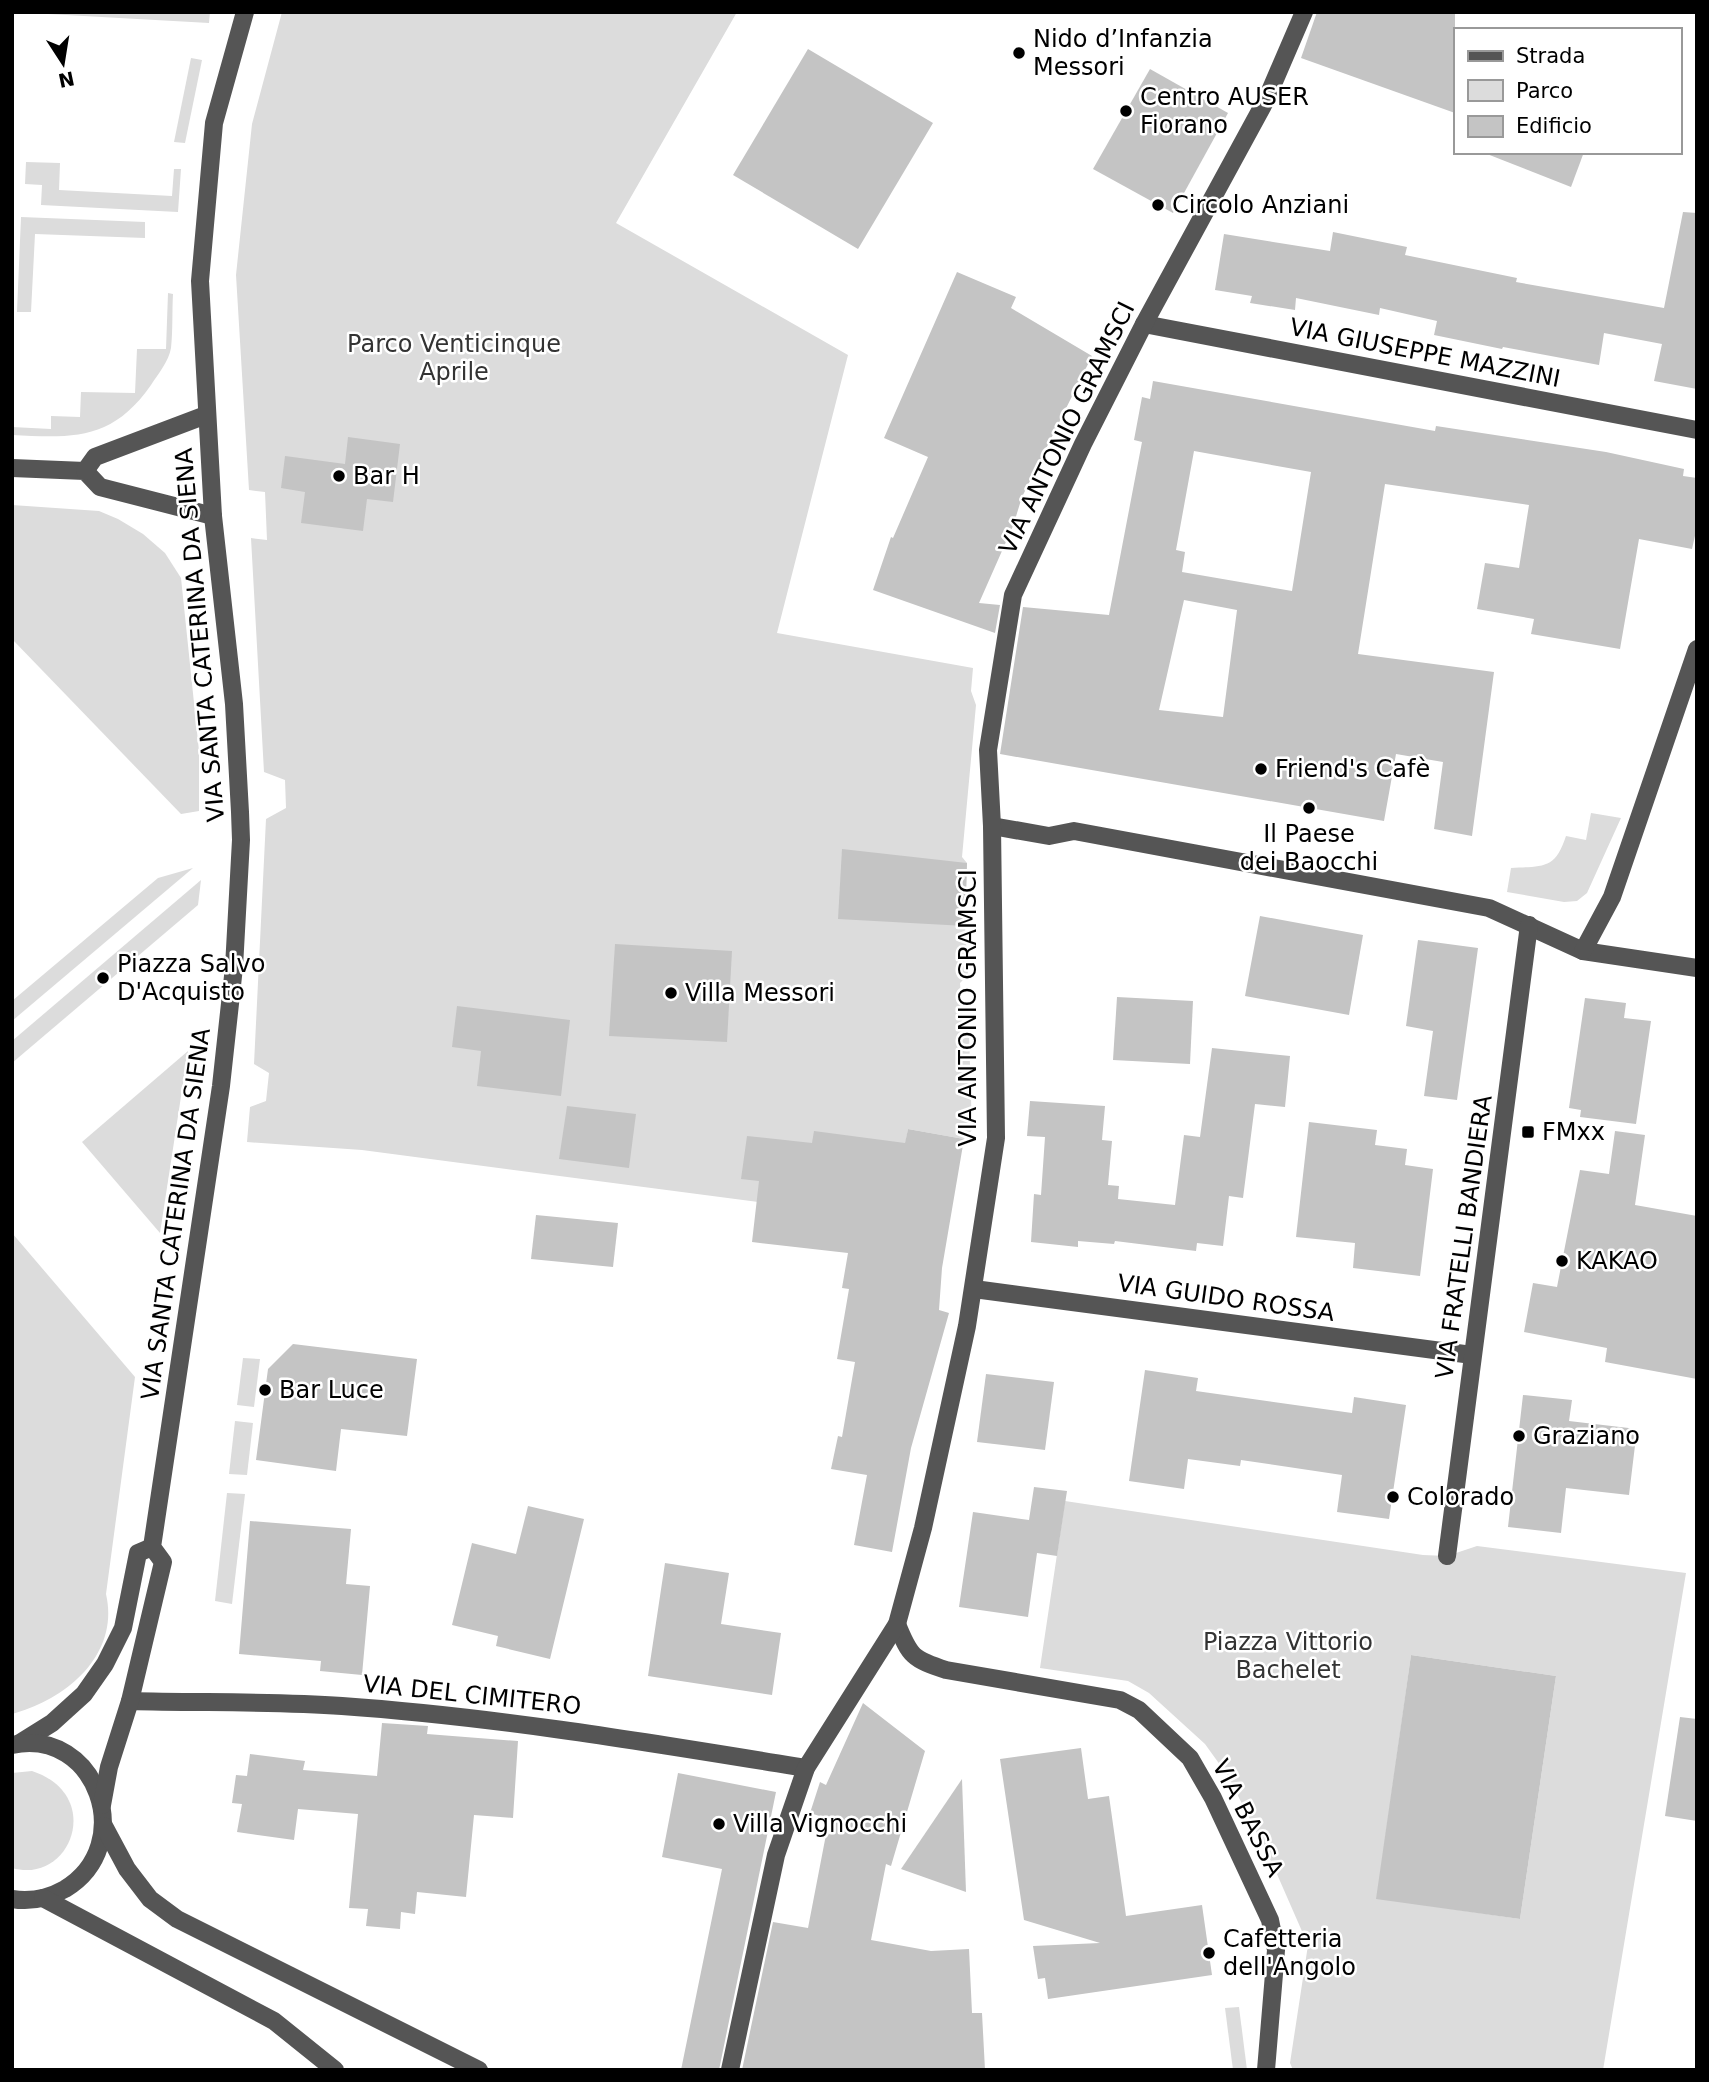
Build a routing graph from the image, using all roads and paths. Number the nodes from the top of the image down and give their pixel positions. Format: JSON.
{"nodes":[{"id":1,"x":245,"y":12,"type":"edge"},
{"id":2,"x":1304,"y":12,"type":"edge"},
{"id":3,"x":1144,"y":324,"type":"junction"},
{"id":4,"x":206,"y":415,"type":"junction"},
{"id":5,"x":1697,"y":430,"type":"edge"},
{"id":6,"x":12,"y":468,"type":"edge"},
{"id":7,"x":85,"y":471,"type":"junction"},
{"id":8,"x":213,"y":516,"type":"junction"},
{"id":9,"x":1697,"y":649,"type":"edge"},
{"id":10,"x":1689,"y":696,"type":"edge"},
{"id":11,"x":992,"y":826,"type":"junction"},
{"id":12,"x":1530,"y":925,"type":"junction"},
{"id":13,"x":1583,"y":951,"type":"junction"},
{"id":14,"x":1697,"y":968,"type":"edge"},
{"id":15,"x":974,"y":1289,"type":"junction"},
{"id":16,"x":1472,"y":1355,"type":"junction"},
{"id":17,"x":152,"y":1547,"type":"junction"},
{"id":18,"x":1447,"y":1556,"type":"dead end"},
{"id":19,"x":897,"y":1624,"type":"junction"},
{"id":20,"x":130,"y":1701,"type":"junction"},
{"id":21,"x":16,"y":1744,"type":"edge"},
{"id":22,"x":806,"y":1768,"type":"junction"},
{"id":23,"x":102,"y":1805,"type":"junction"},
{"id":24,"x":104,"y":1826,"type":"junction"},
{"id":25,"x":43,"y":1898,"type":"junction"},
{"id":26,"x":12,"y":1899,"type":"edge"},
{"id":27,"x":335,"y":2070,"type":"edge"},
{"id":28,"x":479,"y":2070,"type":"edge"},
{"id":29,"x":730,"y":2070,"type":"edge"},
{"id":30,"x":1266,"y":2070,"type":"edge"}],
"edges":[{"from":1,"to":4,"type":"street","name":"VIA SANTA CATERINA DA SIENA"},
{"from":2,"to":3,"type":"street","name":"VIA ANTONIO GRAMSCI"},
{"from":3,"to":5,"type":"street","name":"VIA GIUSEPPE MAZZINI"},
{"from":3,"to":11,"type":"street","name":"VIA ANTONIO GRAMSCI"},
{"from":4,"to":7,"type":"street"},
{"from":4,"to":8,"type":"street","name":"VIA SANTA CATERINA DA SIENA"},
{"from":6,"to":7,"type":"street"},
{"from":7,"to":8,"type":"street"},
{"from":8,"to":17,"type":"street","name":"VIA SANTA CATERINA DA SIENA"},
{"from":9,"to":10,"type":"street"},
{"from":10,"to":13,"type":"street"},
{"from":11,"to":12,"type":"street"},
{"from":11,"to":15,"type":"street","name":"VIA ANTONIO GRAMSCI"},
{"from":12,"to":13,"type":"street"},
{"from":12,"to":16,"type":"street","name":"VIA FRATELLI BANDIERA"},
{"from":13,"to":14,"type":"street"},
{"from":15,"to":16,"type":"street","name":"VIA GUIDO ROSSA"},
{"from":15,"to":19,"type":"street","name":"VIA ANTONIO GRAMSCI"},
{"from":16,"to":18,"type":"street","name":"VIA FRATELLI BANDIERA"},
{"from":17,"to":20,"type":"street","name":"VIA SANTA CATERINA DA SIENA"},
{"from":17,"to":21,"type":"street","name":"VIA SANTA CATERINA DA SIENA"},
{"from":19,"to":22,"type":"street","name":"VIA ANTONIO GRAMSCI"},
{"from":19,"to":30,"type":"street","name":"VIA BASSA"},
{"from":20,"to":22,"type":"street","name":"VIA DEL CIMITERO"},
{"from":20,"to":23,"type":"street","name":"VIA SANTA CATERINA DA SIENA"},
{"from":21,"to":23,"type":"street"},
{"from":22,"to":29,"type":"street","name":"VIA ANTONIO GRAMSCI"},
{"from":23,"to":24,"type":"street"},
{"from":24,"to":25,"type":"street"},
{"from":24,"to":28,"type":"street"},
{"from":25,"to":26,"type":"street"},
{"from":25,"to":27,"type":"street"}]}
